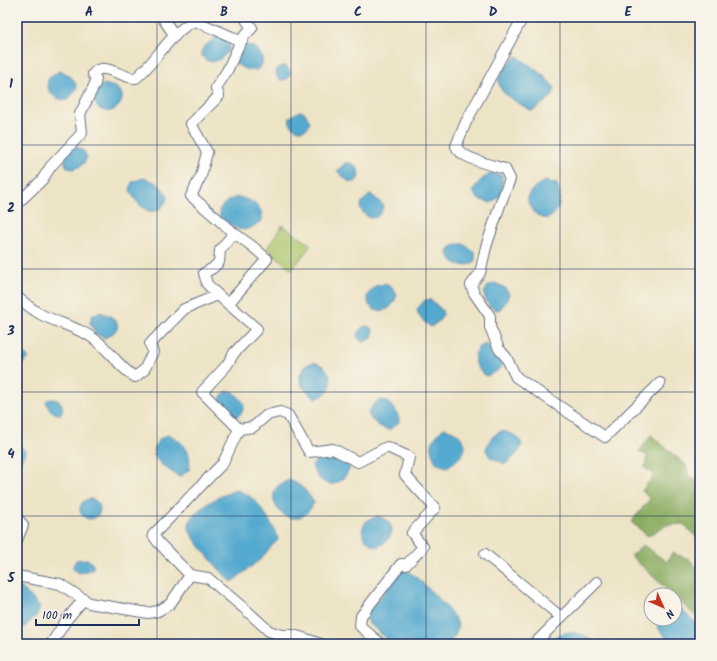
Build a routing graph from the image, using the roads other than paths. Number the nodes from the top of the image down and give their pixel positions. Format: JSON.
{"nodes":[{"id":1,"x":162,"y":17,"type":"edge"},
{"id":2,"x":250,"y":17,"type":"edge"},
{"id":3,"x":523,"y":17,"type":"edge"},
{"id":4,"x":175,"y":36,"type":"junction"},
{"id":5,"x":241,"y":42,"type":"junction"},
{"id":6,"x":17,"y":204,"type":"edge"},
{"id":7,"x":234,"y":233,"type":"junction"},
{"id":8,"x":218,"y":295,"type":"junction"},
{"id":9,"x":17,"y":296,"type":"edge"},
{"id":10,"x":228,"y":304,"type":"junction"},
{"id":11,"x":660,"y":383,"type":"dead end"},
{"id":12,"x":240,"y":429,"type":"junction"},
{"id":13,"x":17,"y":518,"type":"edge"},
{"id":14,"x":17,"y":540,"type":"edge"},
{"id":15,"x":485,"y":554,"type":"dead end"},
{"id":16,"x":190,"y":575,"type":"junction"},
{"id":17,"x":17,"y":576,"type":"edge"},
{"id":18,"x":597,"y":582,"type":"dead end"},
{"id":19,"x":84,"y":599,"type":"junction"},
{"id":20,"x":561,"y":617,"type":"junction"},
{"id":21,"x":51,"y":644,"type":"edge"},
{"id":22,"x":321,"y":644,"type":"edge"},
{"id":23,"x":381,"y":644,"type":"edge"},
{"id":24,"x":534,"y":644,"type":"edge"}],
"edges":[{"from":1,"to":4,"type":"street"},
{"from":2,"to":5,"type":"street"},
{"from":3,"to":11,"type":"street"},
{"from":4,"to":5,"type":"street"},
{"from":4,"to":6,"type":"street"},
{"from":5,"to":7,"type":"street"},
{"from":7,"to":8,"type":"street"},
{"from":7,"to":10,"type":"street"},
{"from":8,"to":9,"type":"street"},
{"from":8,"to":10,"type":"street"},
{"from":10,"to":12,"type":"street"},
{"from":12,"to":16,"type":"street"},
{"from":12,"to":23,"type":"street"},
{"from":13,"to":14,"type":"street"},
{"from":15,"to":20,"type":"street"},
{"from":16,"to":19,"type":"street"},
{"from":16,"to":22,"type":"street"},
{"from":17,"to":19,"type":"street"},
{"from":18,"to":20,"type":"street"},
{"from":19,"to":21,"type":"street"},
{"from":20,"to":24,"type":"street"}]}
